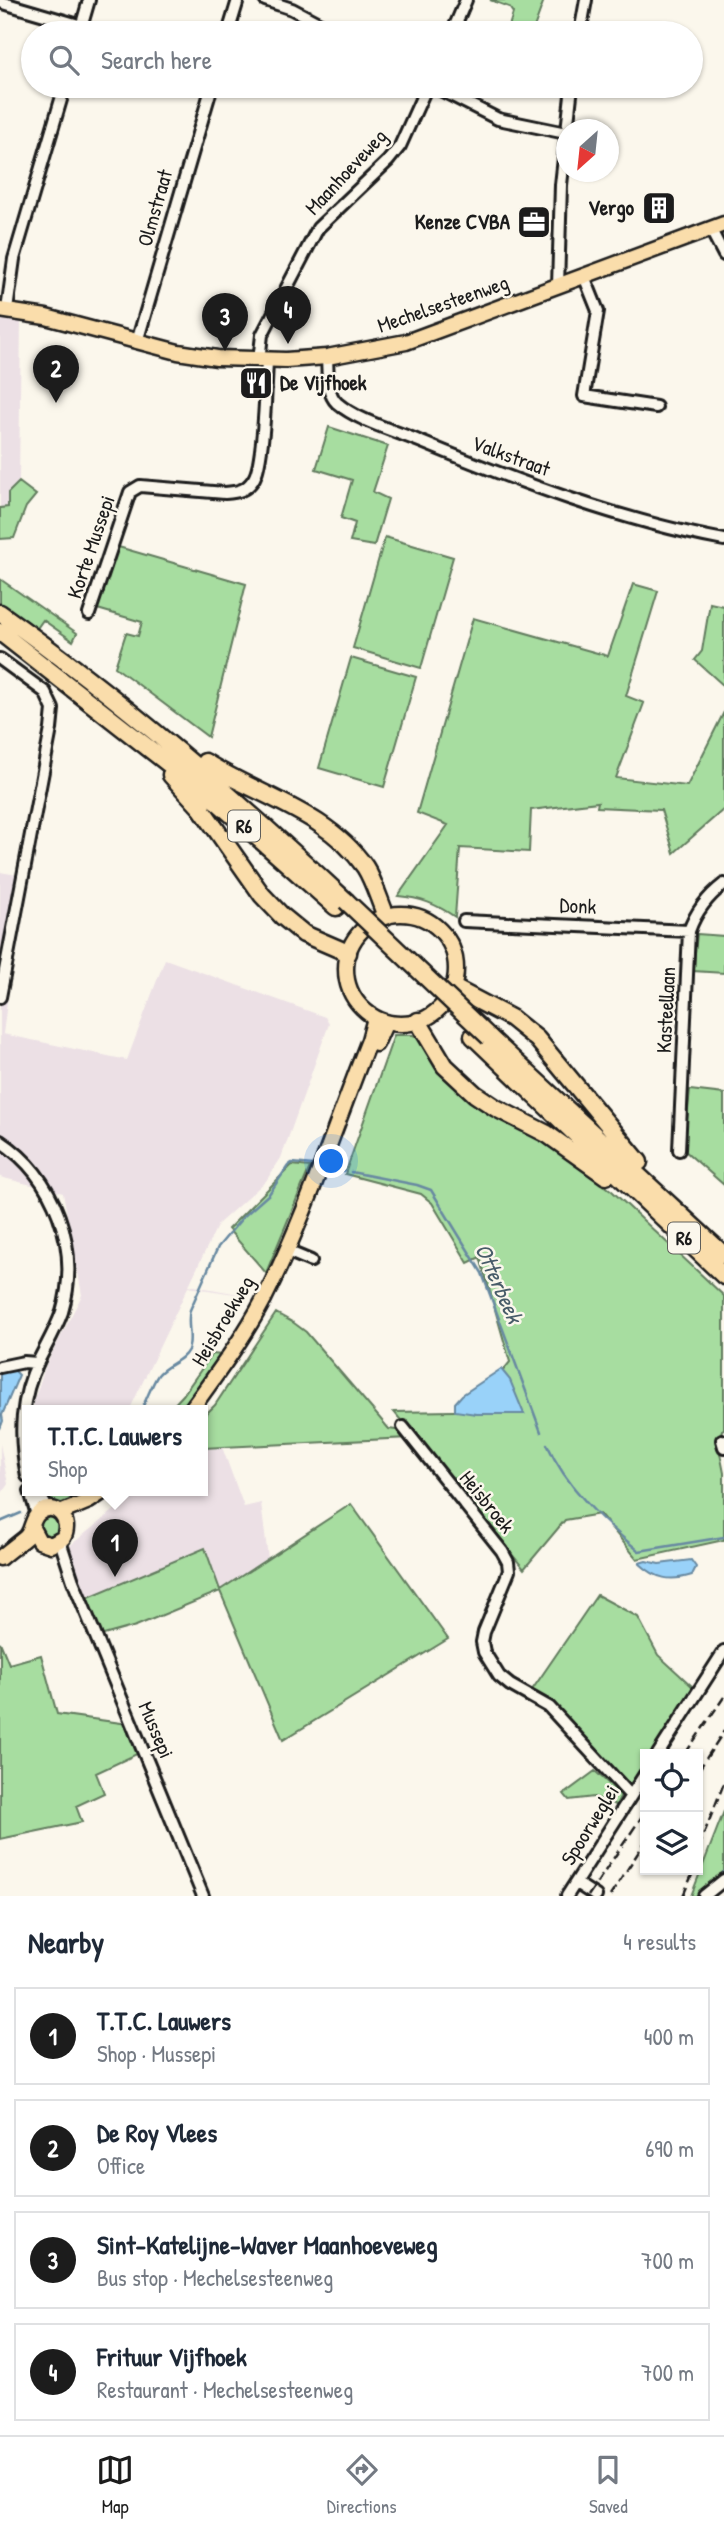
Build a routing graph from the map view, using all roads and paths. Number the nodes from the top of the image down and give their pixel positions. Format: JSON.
{"nodes":[{"id":1,"x":89,"y":0,"type":"edge"},
{"id":2,"x":238,"y":0,"type":"edge"},
{"id":3,"x":265,"y":0,"type":"edge"},
{"id":4,"x":466,"y":0,"type":"edge"},
{"id":5,"x":586,"y":0,"type":"edge"},
{"id":6,"x":0,"y":2,"type":"edge"},
{"id":7,"x":55,"y":21,"type":"edge"},
{"id":8,"x":83,"y":21,"type":"edge"},
{"id":9,"x":232,"y":21,"type":"edge"},
{"id":10,"x":314,"y":21,"type":"edge"},
{"id":11,"x":457,"y":21,"type":"edge"},
{"id":12,"x":582,"y":21,"type":"edge"},
{"id":13,"x":62,"y":98,"type":"edge"},
{"id":14,"x":208,"y":98,"type":"edge"},
{"id":15,"x":422,"y":98,"type":"edge"},
{"id":16,"x":457,"y":98,"type":"edge"},
{"id":17,"x":570,"y":98,"type":"edge"},
{"id":18,"x":568,"y":119,"type":"edge"},
{"id":19,"x":556,"y":131,"type":"edge"},
{"id":20,"x":563,"y":182,"type":"edge"},
{"id":21,"x":718,"y":227,"type":"edge"},
{"id":22,"x":724,"y":254,"type":"edge"},
{"id":23,"x":584,"y":276,"type":"junction"},
{"id":24,"x":558,"y":286,"type":"junction"},
{"id":25,"x":4,"y":310,"type":"edge"},
{"id":26,"x":137,"y":342,"type":"junction"},
{"id":27,"x":327,"y":357,"type":"junction"},
{"id":28,"x":263,"y":360,"type":"junction"},
{"id":29,"x":656,"y":407,"type":"dead end"},
{"id":30,"x":724,"y":540,"type":"edge"},
{"id":31,"x":0,"y":613,"type":"edge"},
{"id":32,"x":89,"y":614,"type":"dead end"},
{"id":33,"x":0,"y":632,"type":"edge"},
{"id":34,"x":0,"y":659,"type":"edge"},
{"id":35,"x":169,"y":743,"type":"junction"},
{"id":36,"x":148,"y":746,"type":"junction"},
{"id":37,"x":724,"y":884,"type":"edge"},
{"id":38,"x":342,"y":905,"type":"junction"},
{"id":39,"x":386,"y":916,"type":"junction"},
{"id":40,"x":464,"y":921,"type":"dead end"},
{"id":41,"x":690,"y":931,"type":"junction"},
{"id":42,"x":348,"y":953,"type":"junction"},
{"id":43,"x":452,"y":987,"type":"junction"},
{"id":44,"x":0,"y":997,"type":"edge"},
{"id":45,"x":380,"y":1020,"type":"junction"},
{"id":46,"x":418,"y":1021,"type":"junction"},
{"id":47,"x":0,"y":1141,"type":"edge"},
{"id":48,"x":679,"y":1150,"type":"dead end"},
{"id":49,"x":665,"y":1199,"type":"junction"},
{"id":50,"x":643,"y":1200,"type":"junction"},
{"id":51,"x":290,"y":1252,"type":"junction"},
{"id":52,"x":724,"y":1255,"type":"edge"},
{"id":53,"x":311,"y":1261,"type":"dead end"},
{"id":54,"x":724,"y":1276,"type":"edge"},
{"id":55,"x":37,"y":1363,"type":"junction"},
{"id":56,"x":0,"y":1367,"type":"edge"},
{"id":57,"x":25,"y":1405,"type":"edge"},
{"id":58,"x":194,"y":1405,"type":"edge"},
{"id":59,"x":201,"y":1405,"type":"edge"},
{"id":60,"x":403,"y":1427,"type":"dead end"},
{"id":61,"x":33,"y":1496,"type":"edge"},
{"id":62,"x":40,"y":1496,"type":"edge"},
{"id":63,"x":87,"y":1496,"type":"edge"},
{"id":64,"x":49,"y":1527,"type":"junction"},
{"id":65,"x":0,"y":1558,"type":"edge"},
{"id":66,"x":724,"y":1651,"type":"edge"},
{"id":67,"x":661,"y":1749,"type":"edge"},
{"id":68,"x":640,"y":1782,"type":"edge"},
{"id":69,"x":631,"y":1796,"type":"junction"},
{"id":70,"x":724,"y":1880,"type":"edge"},
{"id":71,"x":576,"y":1883,"type":"junction"},
{"id":72,"x":203,"y":1896,"type":"edge"},
{"id":73,"x":567,"y":1896,"type":"edge"},
{"id":74,"x":596,"y":1896,"type":"edge"},
{"id":75,"x":704,"y":1896,"type":"edge"}],
"edges":[{"from":1,"to":8,"type":"street"},
{"from":2,"to":9,"type":"street"},
{"from":3,"to":10,"type":"street"},
{"from":4,"to":11,"type":"street"},
{"from":5,"to":12,"type":"street"},
{"from":6,"to":7,"type":"street"},
{"from":13,"to":25,"type":"street"},
{"from":14,"to":26,"type":"street","name":"Olmstraat"},
{"from":15,"to":28,"type":"street","name":"Maanhoeveweg"},
{"from":16,"to":19,"type":"street"},
{"from":17,"to":18,"type":"street"},
{"from":20,"to":24,"type":"street"},
{"from":21,"to":22,"type":"street"},
{"from":21,"to":23,"type":"main road","name":"Mechelsesteenweg"},
{"from":23,"to":24,"type":"main road","name":"Mechelsesteenweg"},
{"from":23,"to":29,"type":"street"},
{"from":24,"to":27,"type":"main road","name":"Mechelsesteenweg"},
{"from":25,"to":26,"type":"main road","name":"Mechelsesteenweg"},
{"from":26,"to":28,"type":"main road","name":"Mechelsesteenweg"},
{"from":27,"to":28,"type":"main road","name":"Mechelsesteenweg"},
{"from":27,"to":30,"type":"street","name":"Valkstraat"},
{"from":28,"to":32,"type":"street","name":"Korte Mussepi"},
{"from":31,"to":35,"type":"highway","number":"R6"},
{"from":33,"to":36,"type":"highway","number":"R6"},
{"from":34,"to":44,"type":"street"},
{"from":35,"to":38,"type":"highway","number":"R6"},
{"from":35,"to":39,"type":"highway"},
{"from":36,"to":38,"type":"highway","number":"R6"},
{"from":36,"to":42,"type":"highway"},
{"from":37,"to":41,"type":"street","name":"Kasteellaan"},
{"from":38,"to":49,"type":"highway","number":"R6","bridge":true},
{"from":38,"to":50,"type":"highway","number":"R6"},
{"from":39,"to":42,"type":"main road"},
{"from":39,"to":43,"type":"main road"},
{"from":40,"to":41,"type":"street","name":"Donk"},
{"from":41,"to":48,"type":"street","name":"Kasteellaan"},
{"from":42,"to":45,"type":"main road"},
{"from":43,"to":46,"type":"main road"},
{"from":43,"to":49,"type":"highway"},
{"from":45,"to":46,"type":"main road"},
{"from":45,"to":51,"type":"main road","name":"Heisbroekweg"},
{"from":46,"to":50,"type":"highway"},
{"from":47,"to":55,"type":"street"},
{"from":49,"to":52,"type":"highway","number":"R6"},
{"from":50,"to":54,"type":"highway","number":"R6"},
{"from":51,"to":53,"type":"street"},
{"from":51,"to":58,"type":"main road","name":"Heisbroekweg"},
{"from":51,"to":59,"type":"main road","name":"Heisbroekweg"},
{"from":55,"to":56,"type":"street"},
{"from":55,"to":57,"type":"street"},
{"from":60,"to":69,"type":"street","name":"Heisbroek"},
{"from":61,"to":64,"type":"street"},
{"from":62,"to":64,"type":"street"},
{"from":63,"to":64,"type":"main road"},
{"from":64,"to":65,"type":"main road"},
{"from":64,"to":72,"type":"street","name":"Mussepi"},
{"from":66,"to":67,"type":"street"},
{"from":68,"to":69,"type":"street","name":"Spoorweglei"},
{"from":69,"to":71,"type":"street","name":"Spoorweglei"},
{"from":70,"to":75,"type":"street"},
{"from":71,"to":73,"type":"street","name":"Spoorweglei"},
{"from":71,"to":74,"type":"street"}]}
